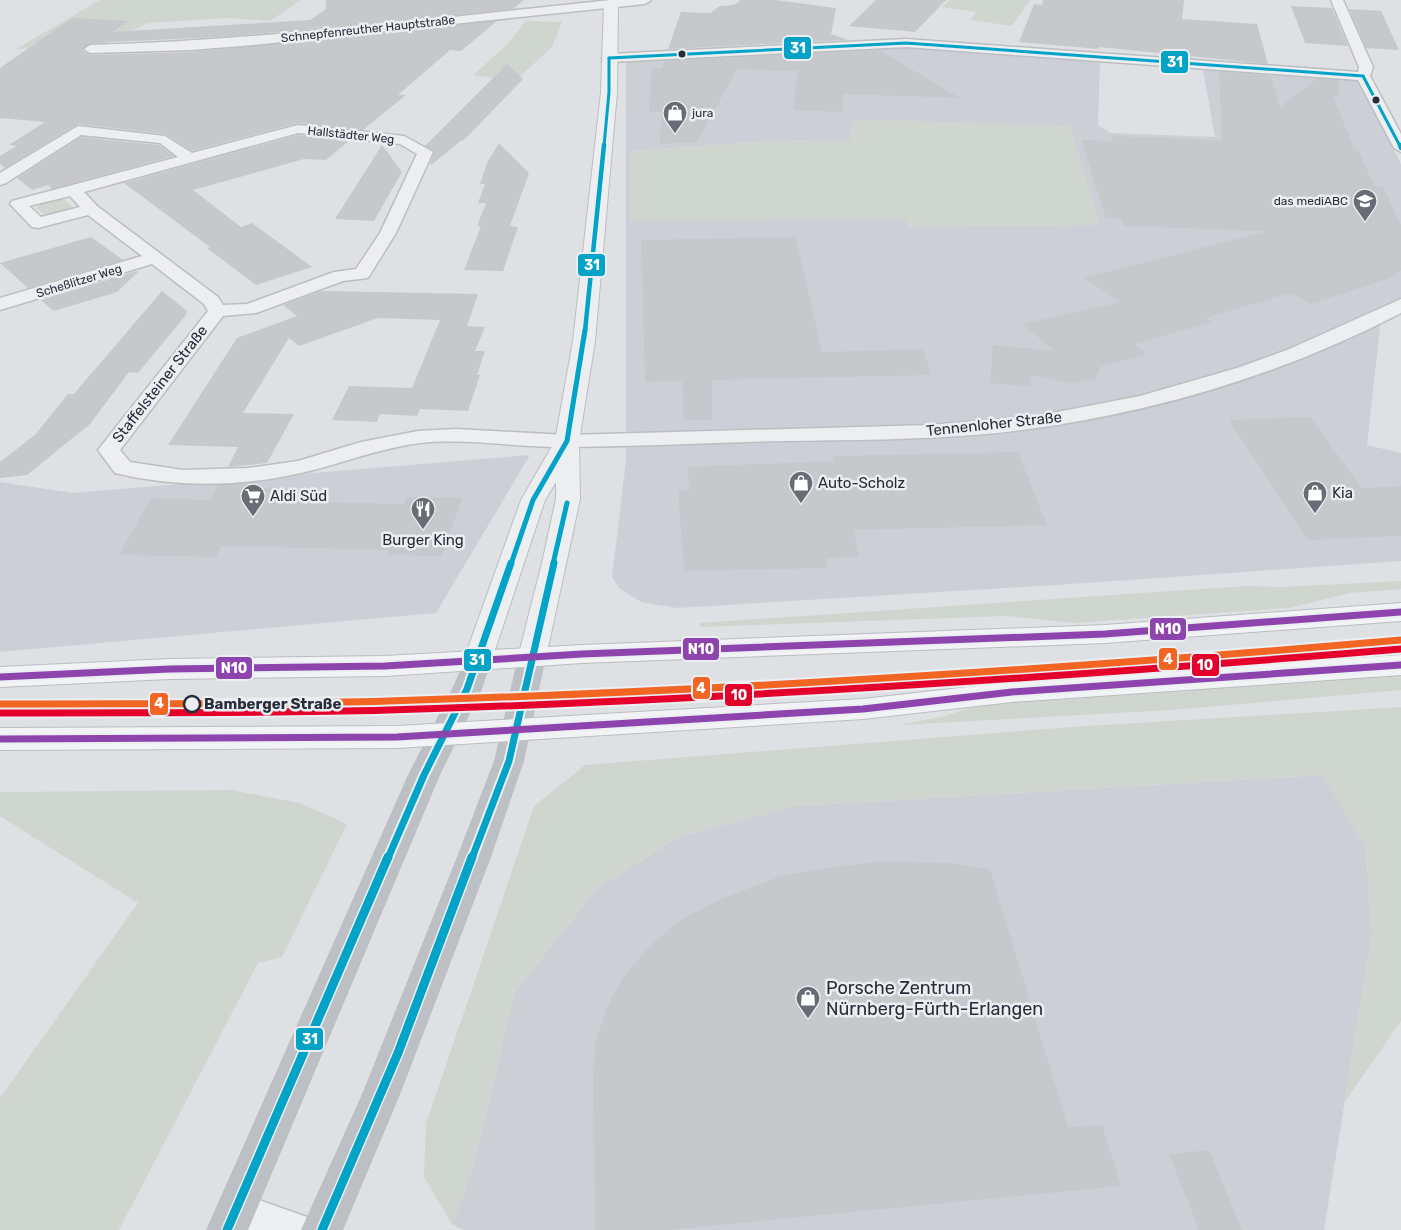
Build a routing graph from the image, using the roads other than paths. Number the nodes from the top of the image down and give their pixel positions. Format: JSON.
{"nodes":[{"id":1,"x":646,"y":0,"type":"edge"},
{"id":2,"x":1337,"y":0,"type":"edge"},
{"id":3,"x":611,"y":4,"type":"junction"},
{"id":4,"x":437,"y":11,"type":"dead end"},
{"id":5,"x":424,"y":23,"type":"junction"},
{"id":6,"x":90,"y":49,"type":"dead end"},
{"id":7,"x":609,"y":58,"type":"junction"},
{"id":8,"x":1363,"y":76,"type":"junction"},
{"id":9,"x":1401,"y":148,"type":"edge"},
{"id":10,"x":190,"y":159,"type":"junction"},
{"id":11,"x":0,"y":180,"type":"edge"},
{"id":12,"x":78,"y":189,"type":"junction"},
{"id":13,"x":0,"y":193,"type":"edge"},
{"id":14,"x":18,"y":204,"type":"junction"},
{"id":15,"x":91,"y":209,"type":"junction"},
{"id":16,"x":157,"y":258,"type":"junction"},
{"id":17,"x":0,"y":304,"type":"edge"},
{"id":18,"x":1401,"y":305,"type":"edge"},
{"id":19,"x":217,"y":311,"type":"junction"},
{"id":20,"x":567,"y":441,"type":"junction"},
{"id":21,"x":1401,"y":612,"type":"edge"},
{"id":22,"x":532,"y":657,"type":"junction"},
{"id":23,"x":477,"y":662,"type":"junction"},
{"id":24,"x":1401,"y":665,"type":"edge"},
{"id":25,"x":0,"y":677,"type":"edge"},
{"id":26,"x":517,"y":729,"type":"junction"},
{"id":27,"x":445,"y":734,"type":"junction"},
{"id":28,"x":0,"y":739,"type":"edge"},
{"id":29,"x":232,"y":1220,"type":"edge"},
{"id":30,"x":294,"y":1230,"type":"edge"},
{"id":31,"x":322,"y":1230,"type":"edge"}],
"edges":[{"from":1,"to":3,"type":"street","name":"Schnepfenreuther Hauptstraße"},
{"from":2,"to":8,"type":"street"},
{"from":3,"to":5,"type":"street","name":"Schnepfenreuther Hauptstraße"},
{"from":3,"to":7,"type":"street"},
{"from":4,"to":5,"type":"street"},
{"from":5,"to":6,"type":"street","name":"Schnepfenreuther Hauptstraße"},
{"from":7,"to":8,"type":"street"},
{"from":7,"to":20,"type":"street"},
{"from":8,"to":9,"type":"street"},
{"from":10,"to":11,"type":"street"},
{"from":10,"to":12,"type":"street","name":"Hallstädter Weg"},
{"from":10,"to":19,"type":"street","name":"Hallstädter Weg"},
{"from":12,"to":14,"type":"street"},
{"from":12,"to":15,"type":"street","name":"Staffelsteiner Straße"},
{"from":13,"to":14,"type":"street"},
{"from":14,"to":15,"type":"street"},
{"from":15,"to":16,"type":"street","name":"Staffelsteiner Straße"},
{"from":16,"to":17,"type":"street","name":"Scheßlitzer Weg"},
{"from":16,"to":19,"type":"street","name":"Staffelsteiner Straße"},
{"from":18,"to":20,"type":"street","name":"Tennenloher Straße"},
{"from":19,"to":20,"type":"street","name":"Staffelsteiner Straße"},
{"from":20,"to":22,"type":"street"},
{"from":20,"to":23,"type":"street"},
{"from":21,"to":22,"type":"main road"},
{"from":22,"to":23,"type":"main road"},
{"from":22,"to":26,"type":"main road"},
{"from":23,"to":25,"type":"main road"},
{"from":23,"to":27,"type":"main road"},
{"from":24,"to":26,"type":"main road"},
{"from":26,"to":27,"type":"main road"},
{"from":26,"to":31,"type":"main road"},
{"from":27,"to":28,"type":"main road"},
{"from":27,"to":29,"type":"main road"},
{"from":29,"to":30,"type":"street"}]}
